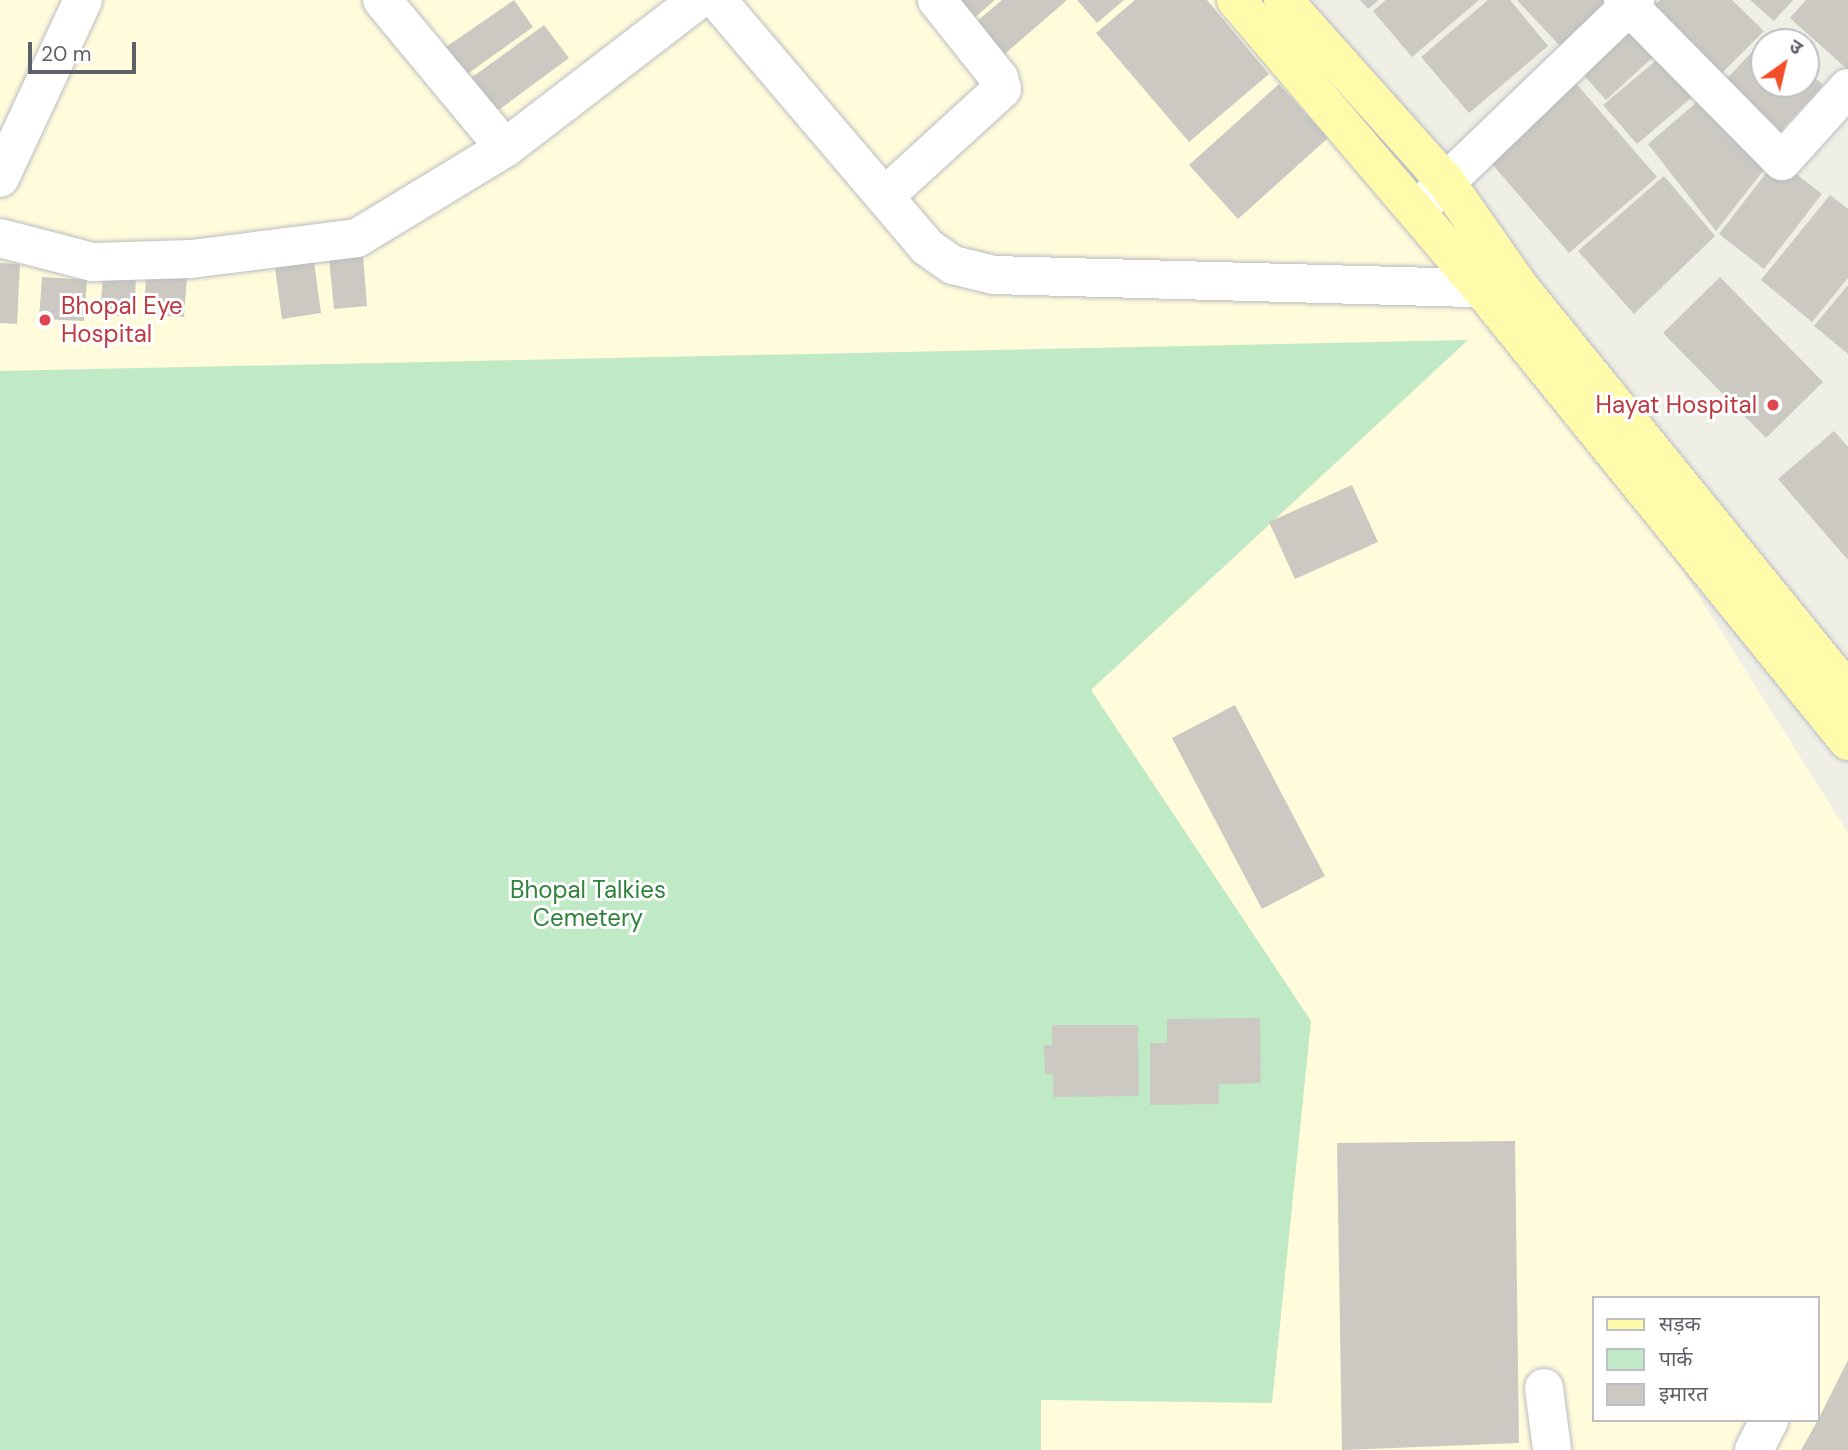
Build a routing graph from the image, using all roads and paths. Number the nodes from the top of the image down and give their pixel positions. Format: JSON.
{"nodes":[{"id":1,"x":83,"y":0,"type":"edge"},
{"id":2,"x":382,"y":0,"type":"edge"},
{"id":3,"x":698,"y":0,"type":"edge"},
{"id":4,"x":717,"y":0,"type":"edge"},
{"id":5,"x":937,"y":0,"type":"edge"},
{"id":6,"x":1236,"y":0,"type":"edge"},
{"id":7,"x":1283,"y":0,"type":"edge"},
{"id":8,"x":1629,"y":3,"type":"edge"},
{"id":9,"x":1848,"y":88,"type":"edge"},
{"id":10,"x":505,"y":148,"type":"junction"},
{"id":11,"x":0,"y":178,"type":"edge"},
{"id":12,"x":1446,"y":182,"type":"junction"},
{"id":13,"x":886,"y":195,"type":"junction"},
{"id":14,"x":1416,"y":211,"type":"junction"},
{"id":15,"x":0,"y":238,"type":"edge"},
{"id":16,"x":1481,"y":288,"type":"junction"},
{"id":17,"x":1521,"y":289,"type":"junction"},
{"id":18,"x":1583,"y":389,"type":"junction"},
{"id":19,"x":1800,"y":656,"type":"junction"},
{"id":20,"x":1848,"y":692,"type":"edge"},
{"id":21,"x":1848,"y":741,"type":"edge"},
{"id":22,"x":1544,"y":1388,"type":"dead end"},
{"id":23,"x":1768,"y":1422,"type":"edge"},
{"id":24,"x":1552,"y":1450,"type":"edge"},
{"id":25,"x":1754,"y":1450,"type":"edge"}],
"edges":[{"from":1,"to":11,"type":"street"},
{"from":2,"to":10,"type":"street"},
{"from":3,"to":10,"type":"street"},
{"from":4,"to":13,"type":"street"},
{"from":5,"to":13,"type":"street"},
{"from":6,"to":14,"type":"main road"},
{"from":7,"to":12,"type":"main road"},
{"from":8,"to":9,"type":"street"},
{"from":8,"to":12,"type":"street"},
{"from":10,"to":15,"type":"street"},
{"from":12,"to":14,"type":"street"},
{"from":12,"to":17,"type":"main road"},
{"from":13,"to":16,"type":"street"},
{"from":14,"to":16,"type":"main road"},
{"from":16,"to":17,"type":"street"},
{"from":16,"to":18,"type":"main road"},
{"from":17,"to":18,"type":"main road"},
{"from":18,"to":19,"type":"main road"},
{"from":19,"to":20,"type":"main road"},
{"from":19,"to":21,"type":"main road"},
{"from":22,"to":24,"type":"street"},
{"from":23,"to":25,"type":"street"}]}
